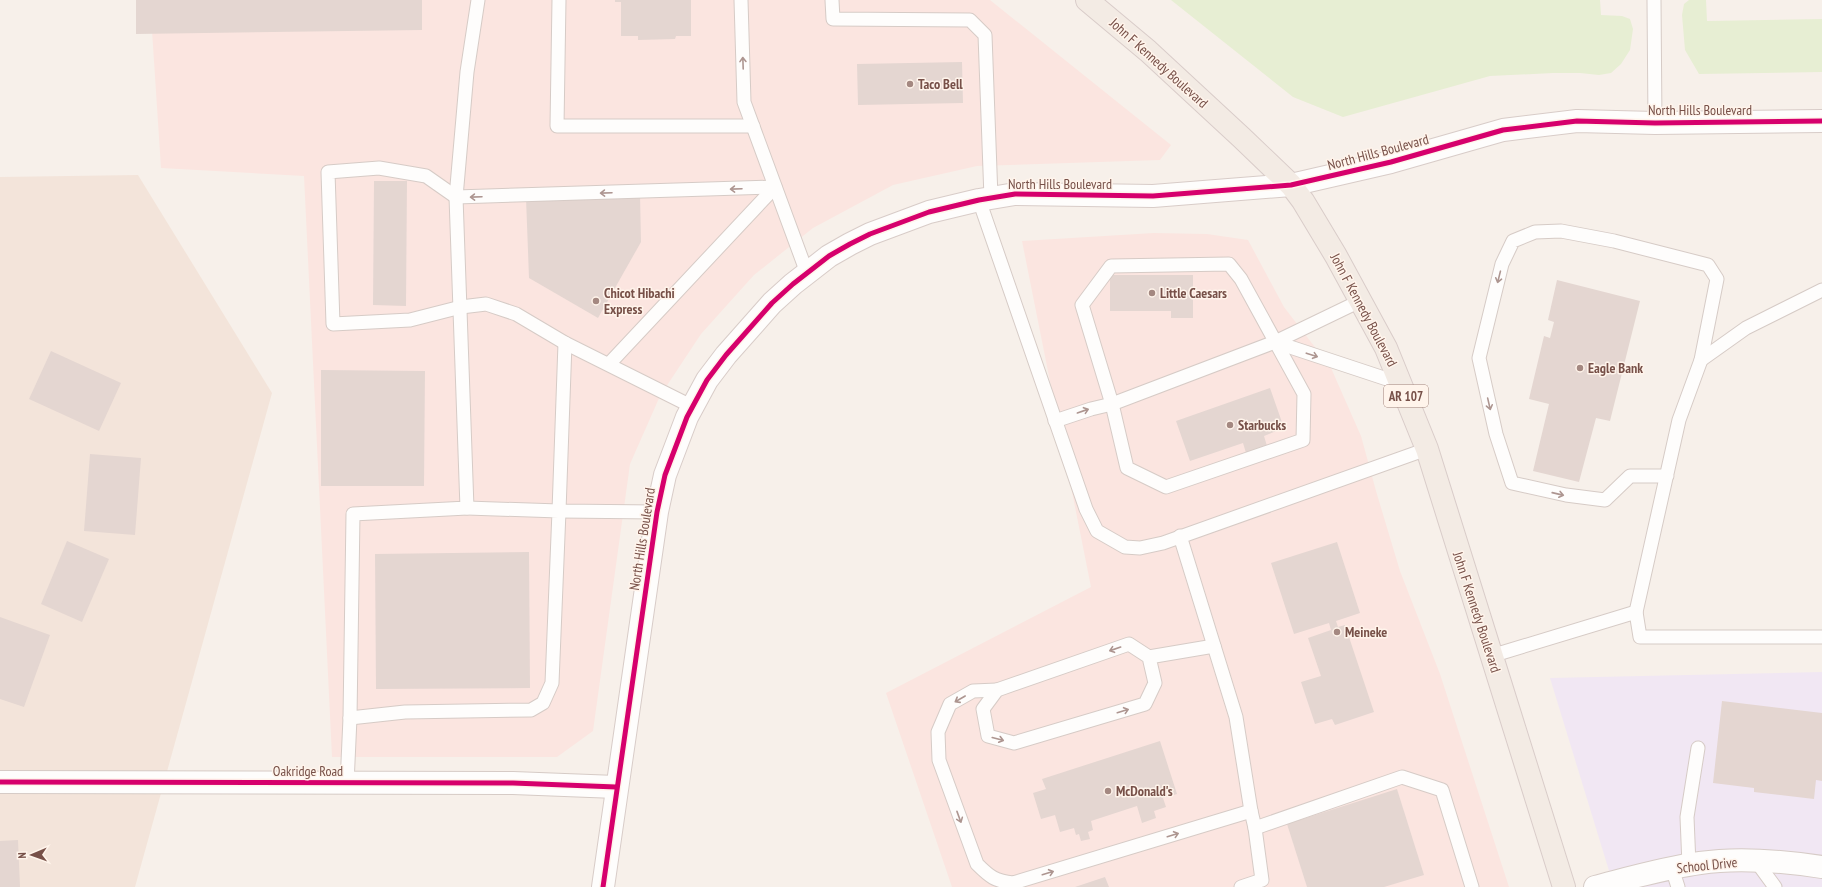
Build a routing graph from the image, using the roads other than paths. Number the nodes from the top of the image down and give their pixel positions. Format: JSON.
{"nodes":[{"id":1,"x":478,"y":0,"type":"edge"},
{"id":2,"x":559,"y":0,"type":"edge"},
{"id":3,"x":740,"y":0,"type":"edge"},
{"id":4,"x":832,"y":0,"type":"edge"},
{"id":5,"x":1087,"y":0,"type":"edge"},
{"id":6,"x":1654,"y":0,"type":"edge"},
{"id":7,"x":1822,"y":121,"type":"edge"},
{"id":8,"x":1655,"y":123,"type":"junction"},
{"id":9,"x":753,"y":126,"type":"junction"},
{"id":10,"x":1291,"y":186,"type":"junction"},
{"id":11,"x":775,"y":187,"type":"junction"},
{"id":12,"x":456,"y":197,"type":"junction"},
{"id":13,"x":985,"y":199,"type":"junction"},
{"id":14,"x":807,"y":273,"type":"junction"},
{"id":15,"x":1822,"y":290,"type":"edge"},
{"id":16,"x":1360,"y":301,"type":"junction"},
{"id":17,"x":461,"y":307,"type":"junction"},
{"id":18,"x":1275,"y":342,"type":"junction"},
{"id":19,"x":565,"y":343,"type":"junction"},
{"id":20,"x":1701,"y":360,"type":"junction"},
{"id":21,"x":609,"y":364,"type":"junction"},
{"id":22,"x":1402,"y":384,"type":"junction"},
{"id":23,"x":1112,"y":404,"type":"junction"},
{"id":24,"x":693,"y":407,"type":"junction"},
{"id":25,"x":1055,"y":421,"type":"junction"},
{"id":26,"x":1427,"y":449,"type":"junction"},
{"id":27,"x":1666,"y":476,"type":"junction"},
{"id":28,"x":467,"y":508,"type":"junction"},
{"id":29,"x":559,"y":511,"type":"junction"},
{"id":30,"x":657,"y":512,"type":"junction"},
{"id":31,"x":1180,"y":536,"type":"junction"},
{"id":32,"x":1636,"y":612,"type":"junction"},
{"id":33,"x":1822,"y":637,"type":"edge"},
{"id":34,"x":1214,"y":646,"type":"junction"},
{"id":35,"x":1491,"y":656,"type":"junction"},
{"id":36,"x":1149,"y":657,"type":"junction"},
{"id":37,"x":997,"y":690,"type":"junction"},
{"id":38,"x":350,"y":718,"type":"junction"},
{"id":39,"x":1698,"y":748,"type":"dead end"},
{"id":40,"x":0,"y":782,"type":"edge"},
{"id":41,"x":347,"y":784,"type":"junction"},
{"id":42,"x":616,"y":787,"type":"junction"},
{"id":43,"x":1251,"y":811,"type":"junction"},
{"id":44,"x":1255,"y":828,"type":"junction"},
{"id":45,"x":1756,"y":861,"type":"junction"},
{"id":46,"x":1822,"y":867,"type":"edge"},
{"id":47,"x":1680,"y":873,"type":"edge"},
{"id":48,"x":1263,"y":883,"type":"edge"},
{"id":49,"x":602,"y":887,"type":"edge"},
{"id":50,"x":1242,"y":887,"type":"edge"},
{"id":51,"x":1472,"y":887,"type":"edge"},
{"id":52,"x":1564,"y":887,"type":"edge"},
{"id":53,"x":1595,"y":887,"type":"edge"},
{"id":54,"x":1775,"y":887,"type":"edge"}],
"edges":[{"from":1,"to":12,"type":"lane"},
{"from":2,"to":9,"type":"lane"},
{"from":9,"to":3,"type":"lane","one_way":true},
{"from":4,"to":13,"type":"lane"},
{"from":5,"to":10,"type":"main road","name":"John F Kennedy Boulevard","number":"AR 107"},
{"from":6,"to":8,"type":"lane"},
{"from":7,"to":8,"type":"street","name":"North Hills Boulevard"},
{"from":8,"to":10,"type":"street","name":"North Hills Boulevard"},
{"from":9,"to":11,"type":"lane"},
{"from":10,"to":13,"type":"street","name":"North Hills Boulevard"},
{"from":10,"to":16,"type":"main road","name":"John F Kennedy Boulevard","number":"AR 107"},
{"from":11,"to":12,"type":"lane","one_way":true},
{"from":11,"to":14,"type":"lane"},
{"from":11,"to":21,"type":"lane"},
{"from":12,"to":17,"type":"lane"},
{"from":12,"to":17,"type":"lane"},
{"from":13,"to":14,"type":"street","name":"North Hills Boulevard"},
{"from":13,"to":25,"type":"lane"},
{"from":14,"to":24,"type":"street","name":"North Hills Boulevard"},
{"from":15,"to":20,"type":"lane"},
{"from":16,"to":18,"type":"lane"},
{"from":16,"to":22,"type":"main road","name":"John F Kennedy Boulevard","number":"AR 107"},
{"from":17,"to":19,"type":"lane"},
{"from":17,"to":28,"type":"lane"},
{"from":18,"to":22,"type":"lane","one_way":true},
{"from":18,"to":23,"type":"lane"},
{"from":18,"to":23,"type":"lane"},
{"from":18,"to":23,"type":"lane"},
{"from":19,"to":21,"type":"lane"},
{"from":19,"to":29,"type":"lane"},
{"from":20,"to":27,"type":"lane"},
{"from":20,"to":27,"type":"lane","one_way":true},
{"from":21,"to":24,"type":"lane"},
{"from":22,"to":26,"type":"main road","name":"John F Kennedy Boulevard","number":"AR 107"},
{"from":25,"to":23,"type":"lane","one_way":true},
{"from":24,"to":30,"type":"street","name":"North Hills Boulevard"},
{"from":25,"to":31,"type":"lane"},
{"from":26,"to":31,"type":"lane"},
{"from":26,"to":35,"type":"main road","name":"John F Kennedy Boulevard","number":"AR 107"},
{"from":27,"to":32,"type":"lane"},
{"from":28,"to":29,"type":"lane"},
{"from":28,"to":38,"type":"lane"},
{"from":29,"to":30,"type":"lane"},
{"from":29,"to":38,"type":"lane"},
{"from":30,"to":42,"type":"street","name":"North Hills Boulevard"},
{"from":31,"to":34,"type":"lane"},
{"from":32,"to":33,"type":"lane"},
{"from":32,"to":35,"type":"lane"},
{"from":34,"to":36,"type":"lane"},
{"from":34,"to":43,"type":"lane"},
{"from":35,"to":52,"type":"main road","name":"John F Kennedy Boulevard","number":"AR 107"},
{"from":36,"to":37,"type":"lane","one_way":true},
{"from":37,"to":36,"type":"lane","one_way":true},
{"from":37,"to":43,"type":"lane","one_way":true},
{"from":38,"to":41,"type":"lane"},
{"from":39,"to":47,"type":"lane"},
{"from":40,"to":41,"type":"street","name":"Oakridge Road"},
{"from":41,"to":42,"type":"street","name":"Oakridge Road"},
{"from":42,"to":49,"type":"street","name":"North Hills Boulevard"},
{"from":43,"to":44,"type":"lane"},
{"from":44,"to":48,"type":"lane"},
{"from":44,"to":51,"type":"lane"},
{"from":45,"to":46,"type":"street","name":"School Drive"},
{"from":45,"to":47,"type":"street","name":"School Drive"},
{"from":45,"to":54,"type":"lane"},
{"from":47,"to":53,"type":"street","name":"School Drive"},
{"from":48,"to":50,"type":"lane"}]}
